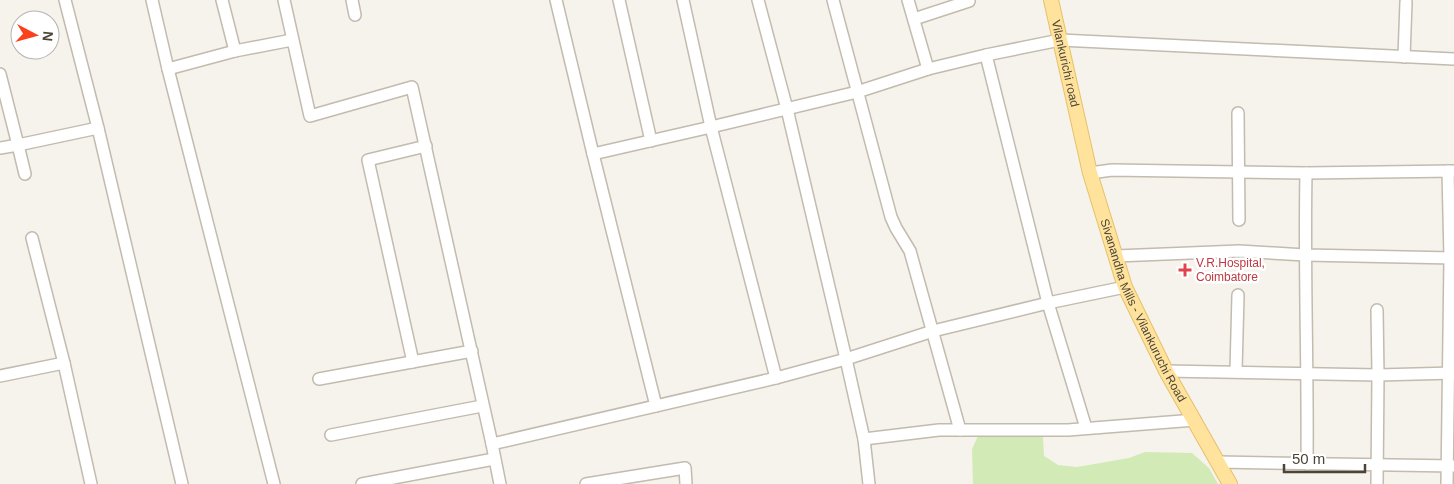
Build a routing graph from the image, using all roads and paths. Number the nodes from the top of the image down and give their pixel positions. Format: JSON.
{"nodes":[{"id":1,"x":65,"y":0,"type":"edge"},
{"id":2,"x":152,"y":0,"type":"edge"},
{"id":3,"x":222,"y":0,"type":"edge"},
{"id":4,"x":284,"y":0,"type":"edge"},
{"id":5,"x":352,"y":0,"type":"edge"},
{"id":6,"x":556,"y":0,"type":"edge"},
{"id":7,"x":619,"y":0,"type":"edge"},
{"id":8,"x":683,"y":0,"type":"edge"},
{"id":9,"x":758,"y":0,"type":"edge"},
{"id":10,"x":833,"y":0,"type":"edge"},
{"id":11,"x":908,"y":0,"type":"edge"},
{"id":12,"x":969,"y":0,"type":"edge"},
{"id":13,"x":1051,"y":0,"type":"edge"},
{"id":14,"x":1406,"y":2,"type":"dead end"},
{"id":15,"x":355,"y":15,"type":"dead end"},
{"id":16,"x":914,"y":19,"type":"junction"},
{"id":17,"x":292,"y":40,"type":"junction"},
{"id":18,"x":1060,"y":40,"type":"junction"},
{"id":19,"x":235,"y":51,"type":"junction"},
{"id":20,"x":986,"y":55,"type":"junction"},
{"id":21,"x":1404,"y":57,"type":"junction"},
{"id":22,"x":1454,"y":59,"type":"edge"},
{"id":23,"x":168,"y":69,"type":"junction"},
{"id":24,"x":928,"y":70,"type":"junction"},
{"id":25,"x":0,"y":74,"type":"edge"},
{"id":26,"x":857,"y":92,"type":"junction"},
{"id":27,"x":787,"y":109,"type":"junction"},
{"id":28,"x":1238,"y":113,"type":"dead end"},
{"id":29,"x":1078,"y":126,"type":"joint"},
{"id":30,"x":98,"y":128,"type":"junction"},
{"id":31,"x":711,"y":128,"type":"junction"},
{"id":32,"x":651,"y":141,"type":"junction"},
{"id":33,"x":18,"y":145,"type":"junction"},
{"id":34,"x":426,"y":146,"type":"junction"},
{"id":35,"x":0,"y":148,"type":"edge"},
{"id":36,"x":592,"y":154,"type":"junction"},
{"id":37,"x":1451,"y":171,"type":"edge"},
{"id":38,"x":1238,"y":172,"type":"junction"},
{"id":39,"x":1306,"y":172,"type":"junction"},
{"id":40,"x":1090,"y":173,"type":"junction"},
{"id":41,"x":25,"y":174,"type":"dead end"},
{"id":42,"x":1239,"y":220,"type":"dead end"},
{"id":43,"x":32,"y":238,"type":"dead end"},
{"id":44,"x":1305,"y":255,"type":"junction"},
{"id":45,"x":1116,"y":256,"type":"junction"},
{"id":46,"x":1452,"y":258,"type":"edge"},
{"id":47,"x":1125,"y":287,"type":"junction"},
{"id":48,"x":1238,"y":295,"type":"dead end"},
{"id":49,"x":1048,"y":303,"type":"junction"},
{"id":50,"x":1377,"y":310,"type":"dead end"},
{"id":51,"x":933,"y":331,"type":"junction"},
{"id":52,"x":472,"y":352,"type":"junction"},
{"id":53,"x":846,"y":359,"type":"junction"},
{"id":54,"x":413,"y":362,"type":"junction"},
{"id":55,"x":64,"y":363,"type":"junction"},
{"id":56,"x":1166,"y":371,"type":"junction"},
{"id":57,"x":1236,"y":371,"type":"junction"},
{"id":58,"x":1308,"y":373,"type":"junction"},
{"id":59,"x":1451,"y":373,"type":"edge"},
{"id":60,"x":1378,"y":375,"type":"junction"},
{"id":61,"x":0,"y":376,"type":"edge"},
{"id":62,"x":776,"y":378,"type":"junction"},
{"id":63,"x":319,"y":379,"type":"dead end"},
{"id":64,"x":482,"y":406,"type":"junction"},
{"id":65,"x":656,"y":406,"type":"junction"},
{"id":66,"x":1195,"y":420,"type":"junction"},
{"id":67,"x":1086,"y":428,"type":"junction"},
{"id":68,"x":960,"y":430,"type":"junction"},
{"id":69,"x":331,"y":436,"type":"dead end"},
{"id":70,"x":864,"y":440,"type":"junction"},
{"id":71,"x":492,"y":444,"type":"junction"},
{"id":72,"x":494,"y":459,"type":"junction"},
{"id":73,"x":1218,"y":462,"type":"junction"},
{"id":74,"x":1306,"y":464,"type":"junction"},
{"id":75,"x":1377,"y":466,"type":"junction"},
{"id":76,"x":1450,"y":466,"type":"edge"},
{"id":77,"x":612,"y":482,"type":"edge"},
{"id":78,"x":91,"y":484,"type":"edge"},
{"id":79,"x":182,"y":484,"type":"edge"},
{"id":80,"x":274,"y":484,"type":"edge"},
{"id":81,"x":362,"y":484,"type":"edge"},
{"id":82,"x":500,"y":484,"type":"edge"},
{"id":83,"x":586,"y":484,"type":"edge"},
{"id":84,"x":686,"y":484,"type":"edge"},
{"id":85,"x":869,"y":484,"type":"edge"},
{"id":86,"x":1230,"y":484,"type":"edge"},
{"id":87,"x":1377,"y":484,"type":"edge"},
{"id":88,"x":1447,"y":484,"type":"edge"}],
"edges":[{"from":1,"to":30,"type":"street"},
{"from":2,"to":23,"type":"street"},
{"from":3,"to":19,"type":"street"},
{"from":4,"to":17,"type":"street"},
{"from":5,"to":15,"type":"street"},
{"from":6,"to":36,"type":"street"},
{"from":7,"to":32,"type":"street"},
{"from":8,"to":31,"type":"street"},
{"from":9,"to":27,"type":"street"},
{"from":10,"to":26,"type":"street"},
{"from":11,"to":16,"type":"street"},
{"from":12,"to":16,"type":"street"},
{"from":13,"to":18,"type":"main road","name":"Vilankurichi road"},
{"from":14,"to":21,"type":"street"},
{"from":16,"to":24,"type":"street"},
{"from":17,"to":19,"type":"street"},
{"from":17,"to":34,"type":"street"},
{"from":18,"to":20,"type":"street"},
{"from":18,"to":21,"type":"street"},
{"from":18,"to":29,"type":"main road","name":"Vilankurichi road"},
{"from":19,"to":23,"type":"street"},
{"from":20,"to":24,"type":"street"},
{"from":20,"to":49,"type":"street"},
{"from":21,"to":22,"type":"street"},
{"from":23,"to":80,"type":"street"},
{"from":24,"to":26,"type":"street"},
{"from":25,"to":33,"type":"street"},
{"from":26,"to":27,"type":"street"},
{"from":26,"to":51,"type":"street"},
{"from":27,"to":31,"type":"street"},
{"from":27,"to":53,"type":"street"},
{"from":28,"to":38,"type":"street"},
{"from":29,"to":40,"type":"main road","name":"Sivanandha Mills - Vilankuruchi Road"},
{"from":30,"to":33,"type":"street"},
{"from":30,"to":79,"type":"street"},
{"from":31,"to":32,"type":"street"},
{"from":31,"to":62,"type":"street"},
{"from":32,"to":36,"type":"street"},
{"from":33,"to":35,"type":"street"},
{"from":33,"to":41,"type":"street"},
{"from":34,"to":52,"type":"street"},
{"from":34,"to":54,"type":"street"},
{"from":36,"to":65,"type":"street"},
{"from":37,"to":39,"type":"street"},
{"from":37,"to":46,"type":"street"},
{"from":38,"to":39,"type":"street"},
{"from":38,"to":40,"type":"street"},
{"from":38,"to":42,"type":"street"},
{"from":39,"to":44,"type":"street"},
{"from":40,"to":45,"type":"main road","name":"Sivanandha Mills - Vilankuruchi Road"},
{"from":43,"to":55,"type":"street"},
{"from":44,"to":45,"type":"street"},
{"from":44,"to":46,"type":"street"},
{"from":44,"to":58,"type":"street"},
{"from":45,"to":47,"type":"main road","name":"Sivanandha Mills - Vilankuruchi Road"},
{"from":46,"to":59,"type":"street"},
{"from":47,"to":49,"type":"street"},
{"from":47,"to":56,"type":"main road","name":"Sivanandha Mills - Vilankuruchi Road"},
{"from":48,"to":57,"type":"street"},
{"from":49,"to":51,"type":"street"},
{"from":49,"to":67,"type":"street"},
{"from":50,"to":60,"type":"street"},
{"from":51,"to":53,"type":"street"},
{"from":51,"to":68,"type":"street"},
{"from":52,"to":54,"type":"street"},
{"from":52,"to":64,"type":"street"},
{"from":53,"to":62,"type":"street"},
{"from":53,"to":70,"type":"street"},
{"from":54,"to":63,"type":"street"},
{"from":55,"to":61,"type":"street"},
{"from":55,"to":78,"type":"street"},
{"from":56,"to":57,"type":"street"},
{"from":56,"to":66,"type":"main road","name":"Sivanandha Mills - Vilankuruchi Road"},
{"from":57,"to":58,"type":"street"},
{"from":58,"to":60,"type":"street"},
{"from":58,"to":74,"type":"street"},
{"from":59,"to":60,"type":"street"},
{"from":59,"to":76,"type":"street"},
{"from":60,"to":75,"type":"street"},
{"from":62,"to":65,"type":"street"},
{"from":64,"to":69,"type":"street"},
{"from":64,"to":71,"type":"street"},
{"from":65,"to":71,"type":"street"},
{"from":66,"to":67,"type":"street"},
{"from":66,"to":73,"type":"main road","name":"Sivanandha Mills - Vilankuruchi Road"},
{"from":67,"to":68,"type":"street"},
{"from":68,"to":70,"type":"street"},
{"from":70,"to":85,"type":"street"},
{"from":71,"to":72,"type":"street"},
{"from":72,"to":81,"type":"street"},
{"from":72,"to":82,"type":"street"},
{"from":73,"to":74,"type":"street"},
{"from":73,"to":86,"type":"main road","name":"Sivanandha Mills - Vilankuruchi Road"},
{"from":74,"to":75,"type":"street"},
{"from":75,"to":76,"type":"street"},
{"from":75,"to":87,"type":"street"},
{"from":76,"to":88,"type":"street"},
{"from":77,"to":83,"type":"street"},
{"from":77,"to":84,"type":"street"}]}
